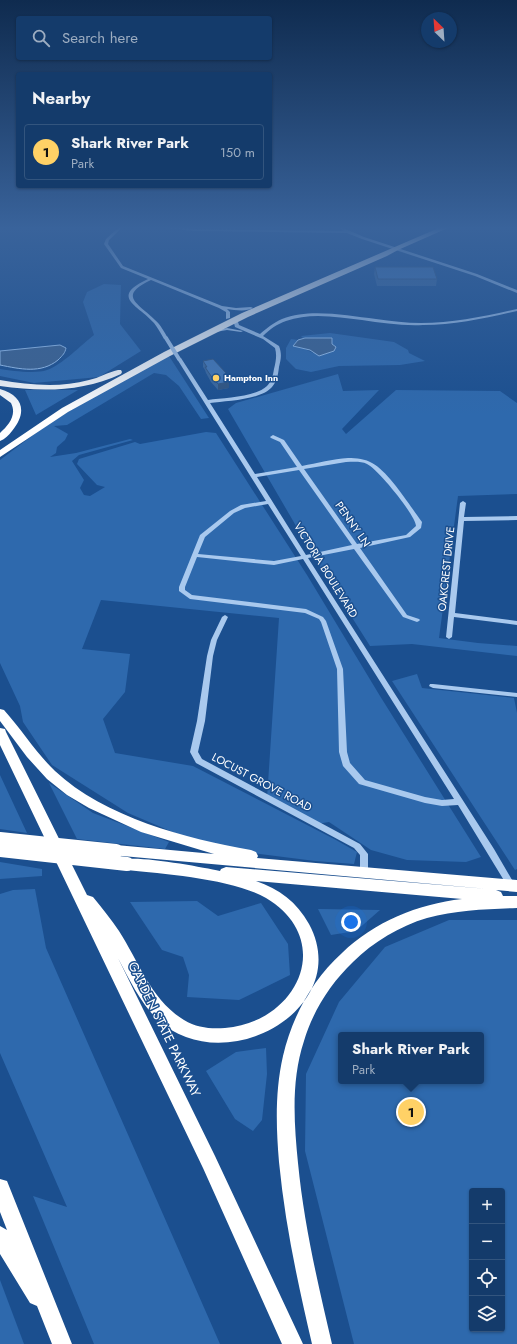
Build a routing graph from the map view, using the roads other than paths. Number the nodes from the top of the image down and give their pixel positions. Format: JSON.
{"nodes":[{"id":1,"x":133,"y":290,"type":"edge"},
{"id":2,"x":178,"y":290,"type":"edge"},
{"id":3,"x":294,"y":290,"type":"edge"},
{"id":4,"x":301,"y":290,"type":"edge"},
{"id":5,"x":221,"y":307,"type":"junction"},
{"id":6,"x":517,"y":307,"type":"edge"},
{"id":7,"x":251,"y":308,"type":"junction"},
{"id":8,"x":517,"y":310,"type":"edge"},
{"id":9,"x":479,"y":317,"type":"junction"},
{"id":10,"x":231,"y":319,"type":"junction"},
{"id":11,"x":206,"y":334,"type":"junction"},
{"id":12,"x":260,"y":336,"type":"junction"},
{"id":13,"x":184,"y":340,"type":"junction"},
{"id":14,"x":0,"y":383,"type":"edge"},
{"id":15,"x":0,"y":392,"type":"edge"},
{"id":16,"x":87,"y":397,"type":"junction"},
{"id":17,"x":206,"y":402,"type":"junction"},
{"id":18,"x":62,"y":409,"type":"junction"},
{"id":19,"x":0,"y":438,"type":"edge"},
{"id":20,"x":273,"y":438,"type":"dead end"},
{"id":21,"x":0,"y":443,"type":"edge"},
{"id":22,"x":0,"y":454,"type":"edge"},
{"id":23,"x":301,"y":468,"type":"junction"},
{"id":24,"x":253,"y":476,"type":"junction"},
{"id":25,"x":270,"y":502,"type":"junction"},
{"id":26,"x":463,"y":503,"type":"dead end"},
{"id":27,"x":517,"y":518,"type":"edge"},
{"id":28,"x":462,"y":519,"type":"junction"},
{"id":29,"x":356,"y":546,"type":"junction"},
{"id":30,"x":194,"y":555,"type":"junction"},
{"id":31,"x":304,"y":556,"type":"junction"},
{"id":32,"x":452,"y":615,"type":"junction"},
{"id":33,"x":225,"y":617,"type":"dead end"},
{"id":34,"x":417,"y":620,"type":"dead end"},
{"id":35,"x":517,"y":623,"type":"edge"},
{"id":36,"x":449,"y":637,"type":"dead end"},
{"id":37,"x":433,"y":686,"type":"dead end"},
{"id":38,"x":517,"y":695,"type":"edge"},
{"id":39,"x":0,"y":713,"type":"edge"},
{"id":40,"x":0,"y":732,"type":"edge"},
{"id":41,"x":460,"y":802,"type":"junction"},
{"id":42,"x":0,"y":839,"type":"edge"},
{"id":43,"x":0,"y":850,"type":"edge"},
{"id":44,"x":159,"y":867,"type":"junction"},
{"id":45,"x":66,"y":869,"type":"junction"},
{"id":46,"x":324,"y":869,"type":"junction"},
{"id":47,"x":364,"y":873,"type":"junction"},
{"id":48,"x":515,"y":890,"type":"edge"},
{"id":49,"x":517,"y":902,"type":"edge"},
{"id":50,"x":0,"y":1188,"type":"edge"},
{"id":51,"x":0,"y":1236,"type":"edge"},
{"id":52,"x":53,"y":1321,"type":"junction"},
{"id":53,"x":62,"y":1344,"type":"edge"},
{"id":54,"x":293,"y":1344,"type":"edge"},
{"id":55,"x":322,"y":1344,"type":"edge"}],
"edges":[{"from":1,"to":17,"type":"street","name":"VICTORIA BOULEVARD","bridge":true},
{"from":2,"to":5,"type":"street"},
{"from":3,"to":7,"type":"highway"},
{"from":4,"to":10,"type":"highway"},
{"from":5,"to":7,"type":"street"},
{"from":5,"to":10,"type":"street"},
{"from":6,"to":9,"type":"street"},
{"from":7,"to":10,"type":"highway"},
{"from":8,"to":9,"type":"street"},
{"from":9,"to":12,"type":"street"},
{"from":10,"to":11,"type":"highway"},
{"from":10,"to":12,"type":"street"},
{"from":10,"to":13,"type":"highway"},
{"from":11,"to":12,"type":"street"},
{"from":11,"to":16,"type":"highway"},
{"from":12,"to":17,"type":"street"},
{"from":13,"to":14,"type":"highway"},
{"from":13,"to":18,"type":"highway"},
{"from":15,"to":19,"type":"highway"},
{"from":16,"to":18,"type":"highway"},
{"from":16,"to":22,"type":"highway"},
{"from":17,"to":24,"type":"street","name":"VICTORIA BOULEVARD"},
{"from":18,"to":21,"type":"highway"},
{"from":20,"to":23,"type":"street","name":"PENNY LN"},
{"from":23,"to":24,"type":"street"},
{"from":23,"to":29,"type":"street","name":"PENNY LN"},
{"from":23,"to":29,"type":"street"},
{"from":24,"to":25,"type":"street","name":"VICTORIA BOULEVARD"},
{"from":25,"to":30,"type":"street"},
{"from":25,"to":31,"type":"street","name":"VICTORIA BOULEVARD"},
{"from":26,"to":28,"type":"street","name":"OAKCREST DRIVE"},
{"from":27,"to":28,"type":"street"},
{"from":28,"to":32,"type":"street","name":"OAKCREST DRIVE"},
{"from":29,"to":31,"type":"street"},
{"from":29,"to":34,"type":"street","name":"PENNY LN"},
{"from":30,"to":31,"type":"street"},
{"from":30,"to":41,"type":"street"},
{"from":31,"to":41,"type":"street","name":"VICTORIA BOULEVARD"},
{"from":32,"to":35,"type":"street"},
{"from":32,"to":36,"type":"street","name":"OAKCREST DRIVE"},
{"from":33,"to":47,"type":"street","name":"LOCUST GROVE ROAD"},
{"from":37,"to":38,"type":"street"},
{"from":39,"to":46,"type":"highway"},
{"from":40,"to":45,"type":"highway","name":"GARDEN STATE PARKWAY"},
{"from":41,"to":48,"type":"street","name":"VICTORIA BOULEVARD"},
{"from":42,"to":46,"type":"highway","bridge":true},
{"from":43,"to":44,"type":"highway","bridge":true},
{"from":44,"to":45,"type":"highway"},
{"from":44,"to":48,"type":"highway"},
{"from":45,"to":54,"type":"highway","name":"GARDEN STATE PARKWAY"},
{"from":46,"to":47,"type":"highway"},
{"from":47,"to":48,"type":"highway"},
{"from":49,"to":55,"type":"highway"},
{"from":50,"to":52,"type":"highway"},
{"from":51,"to":52,"type":"highway"},
{"from":52,"to":53,"type":"highway"}]}
